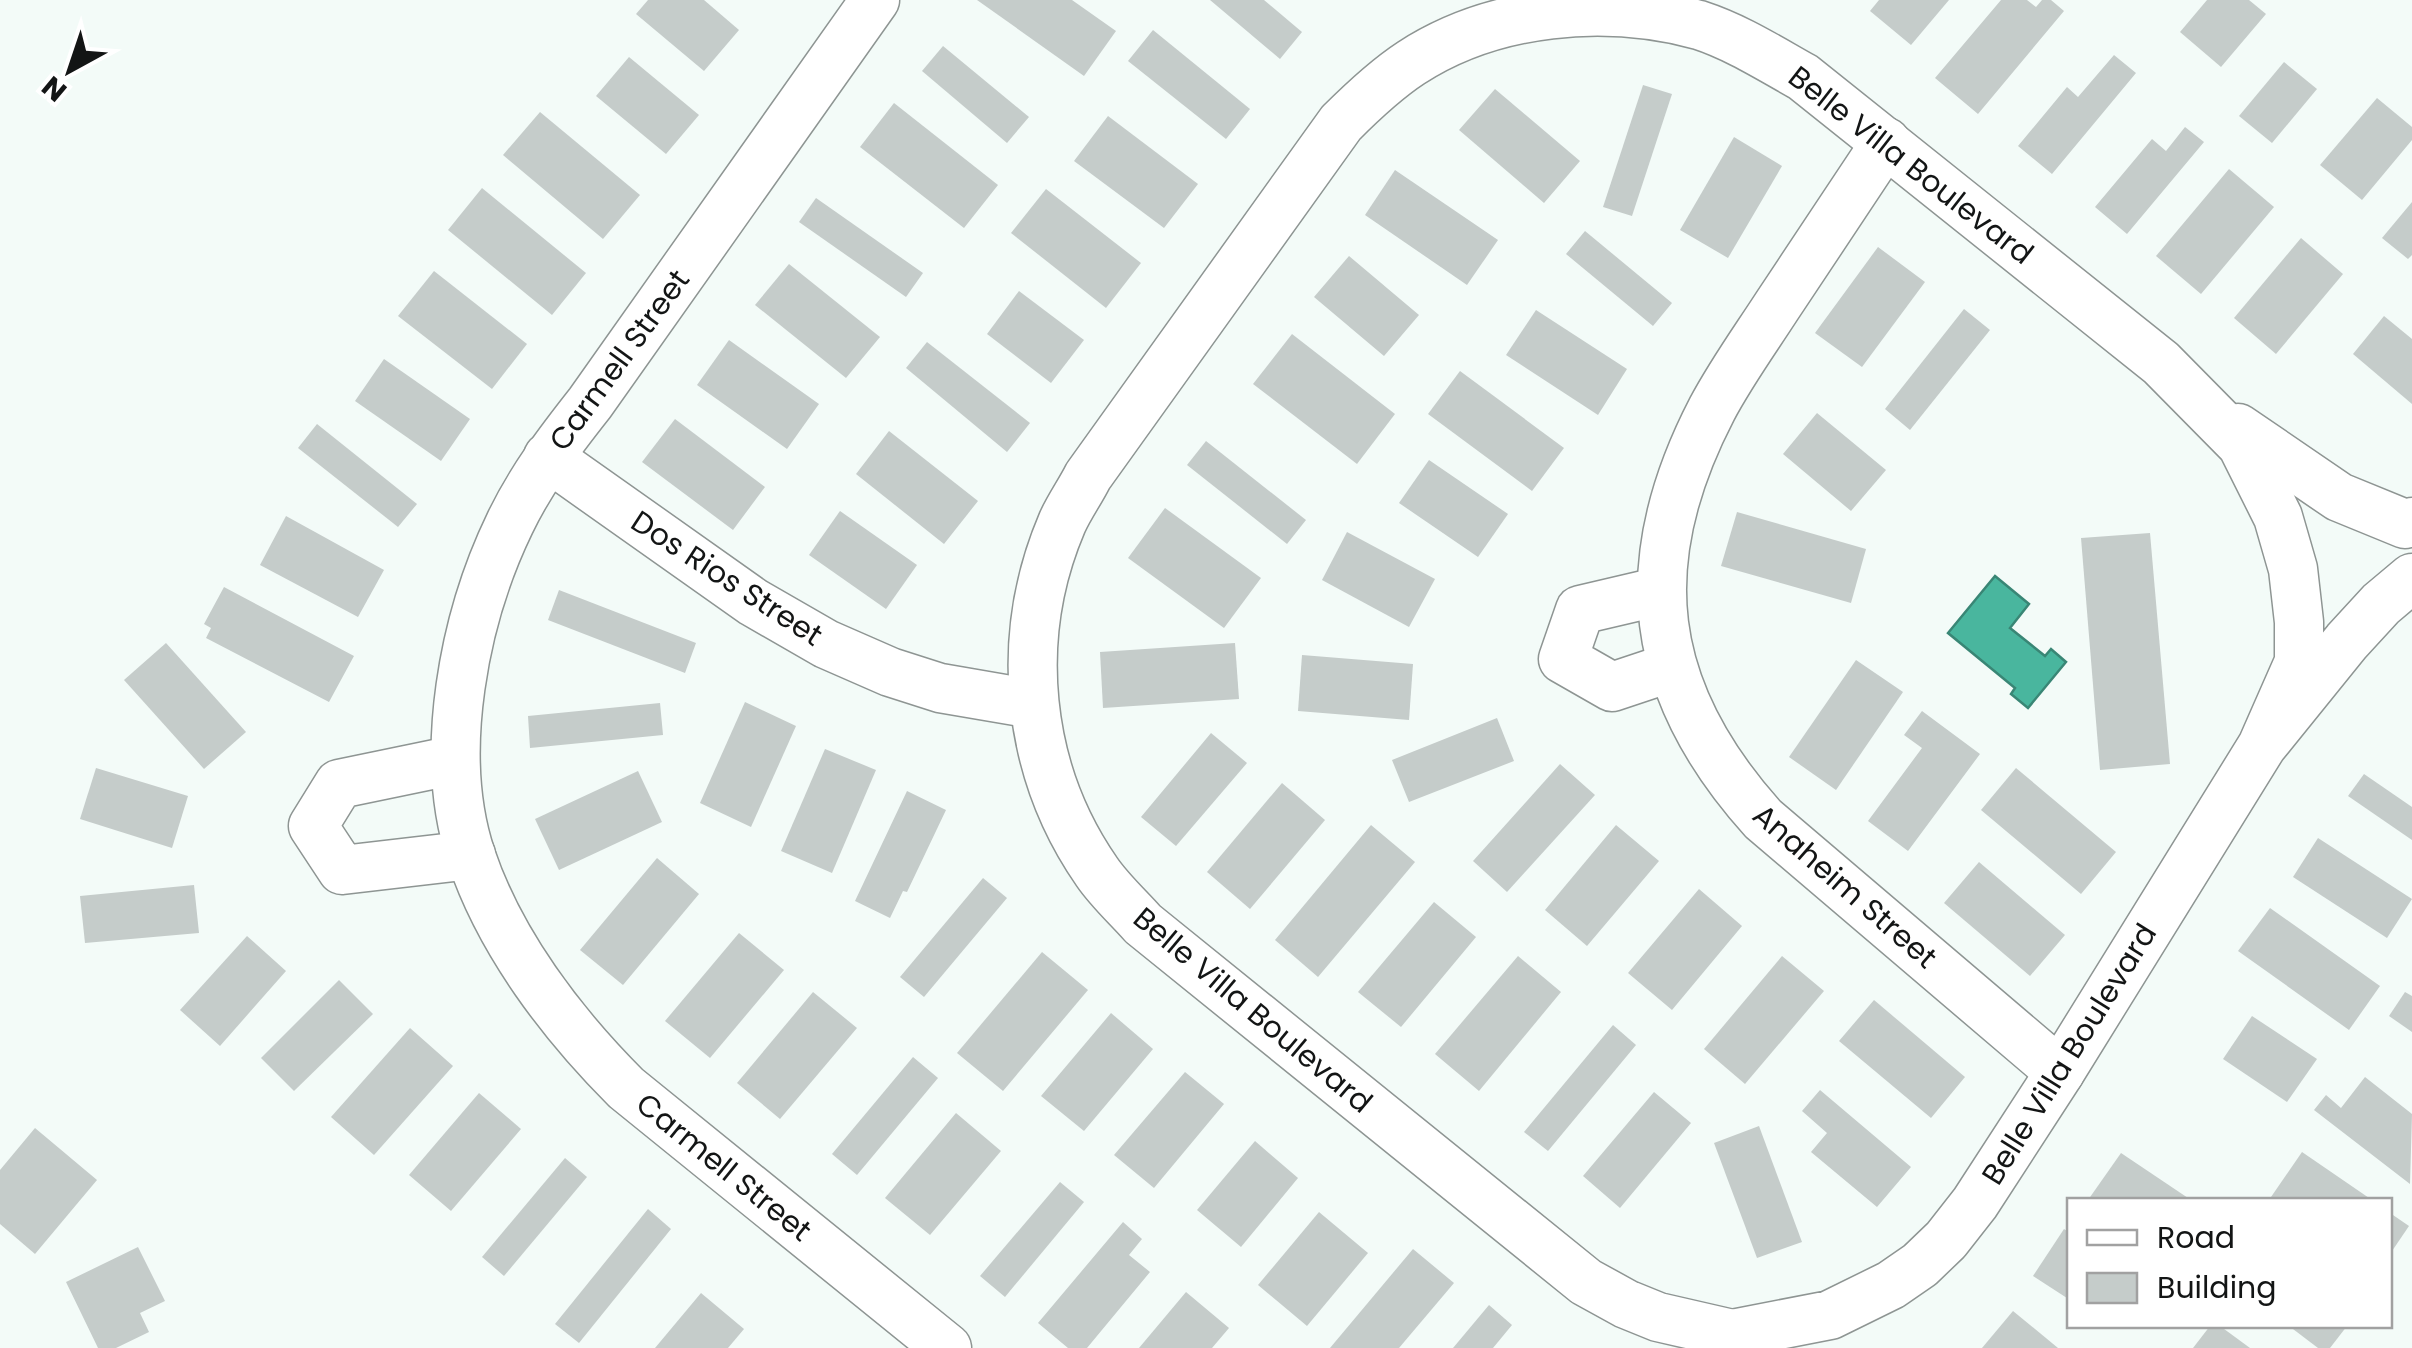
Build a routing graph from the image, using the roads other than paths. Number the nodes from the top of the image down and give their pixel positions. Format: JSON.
{"nodes":[{"id":1,"x":875,"y":0,"type":"edge"},
{"id":2,"x":1581,"y":4,"type":"edge"},
{"id":3,"x":1490,"y":12,"type":"edge"},
{"id":4,"x":1886,"y":142,"type":"junction"},
{"id":5,"x":2200,"y":402,"type":"junction"},
{"id":6,"x":548,"y":457,"type":"junction"},
{"id":7,"x":2412,"y":522,"type":"edge"},
{"id":8,"x":2412,"y":578,"type":"edge"},
{"id":9,"x":1661,"y":591,"type":"junction"},
{"id":10,"x":1672,"y":668,"type":"junction"},
{"id":11,"x":1033,"y":704,"type":"junction"},
{"id":12,"x":2262,"y":746,"type":"junction"},
{"id":13,"x":455,"y":760,"type":"junction"},
{"id":14,"x":471,"y":856,"type":"junction"},
{"id":15,"x":2060,"y":1072,"type":"junction"},
{"id":16,"x":1834,"y":1332,"type":"edge"},
{"id":17,"x":1734,"y":1341,"type":"edge"},
{"id":18,"x":947,"y":1348,"type":"edge"}],
"edges":[{"from":1,"to":6,"type":"street","name":"Carmell Street"},
{"from":2,"to":3,"type":"street","name":"Belle Villa Boulevard"},
{"from":2,"to":4,"type":"street","name":"Belle Villa Boulevard"},
{"from":3,"to":11,"type":"street","name":"Belle Villa Boulevard"},
{"from":4,"to":5,"type":"street","name":"Belle Villa Boulevard"},
{"from":4,"to":9,"type":"street","name":"Anaheim Street"},
{"from":5,"to":7,"type":"street","name":"Belle Villa Boulevard"},
{"from":5,"to":12,"type":"street","name":"Belle Villa Boulevard"},
{"from":6,"to":11,"type":"street","name":"Dos Rios Street"},
{"from":6,"to":13,"type":"street","name":"Carmell Street"},
{"from":8,"to":12,"type":"street","name":"Belle Villa Boulevard"},
{"from":9,"to":10,"type":"street","name":"Anaheim Street"},
{"from":9,"to":10,"type":"street"},
{"from":10,"to":15,"type":"street","name":"Anaheim Street"},
{"from":11,"to":17,"type":"street","name":"Belle Villa Boulevard"},
{"from":12,"to":15,"type":"street","name":"Belle Villa Boulevard"},
{"from":13,"to":14,"type":"street","name":"Carmell Street"},
{"from":13,"to":14,"type":"street"},
{"from":14,"to":18,"type":"street","name":"Carmell Street"},
{"from":15,"to":16,"type":"street","name":"Belle Villa Boulevard"},
{"from":16,"to":17,"type":"street","name":"Belle Villa Boulevard"}]}
